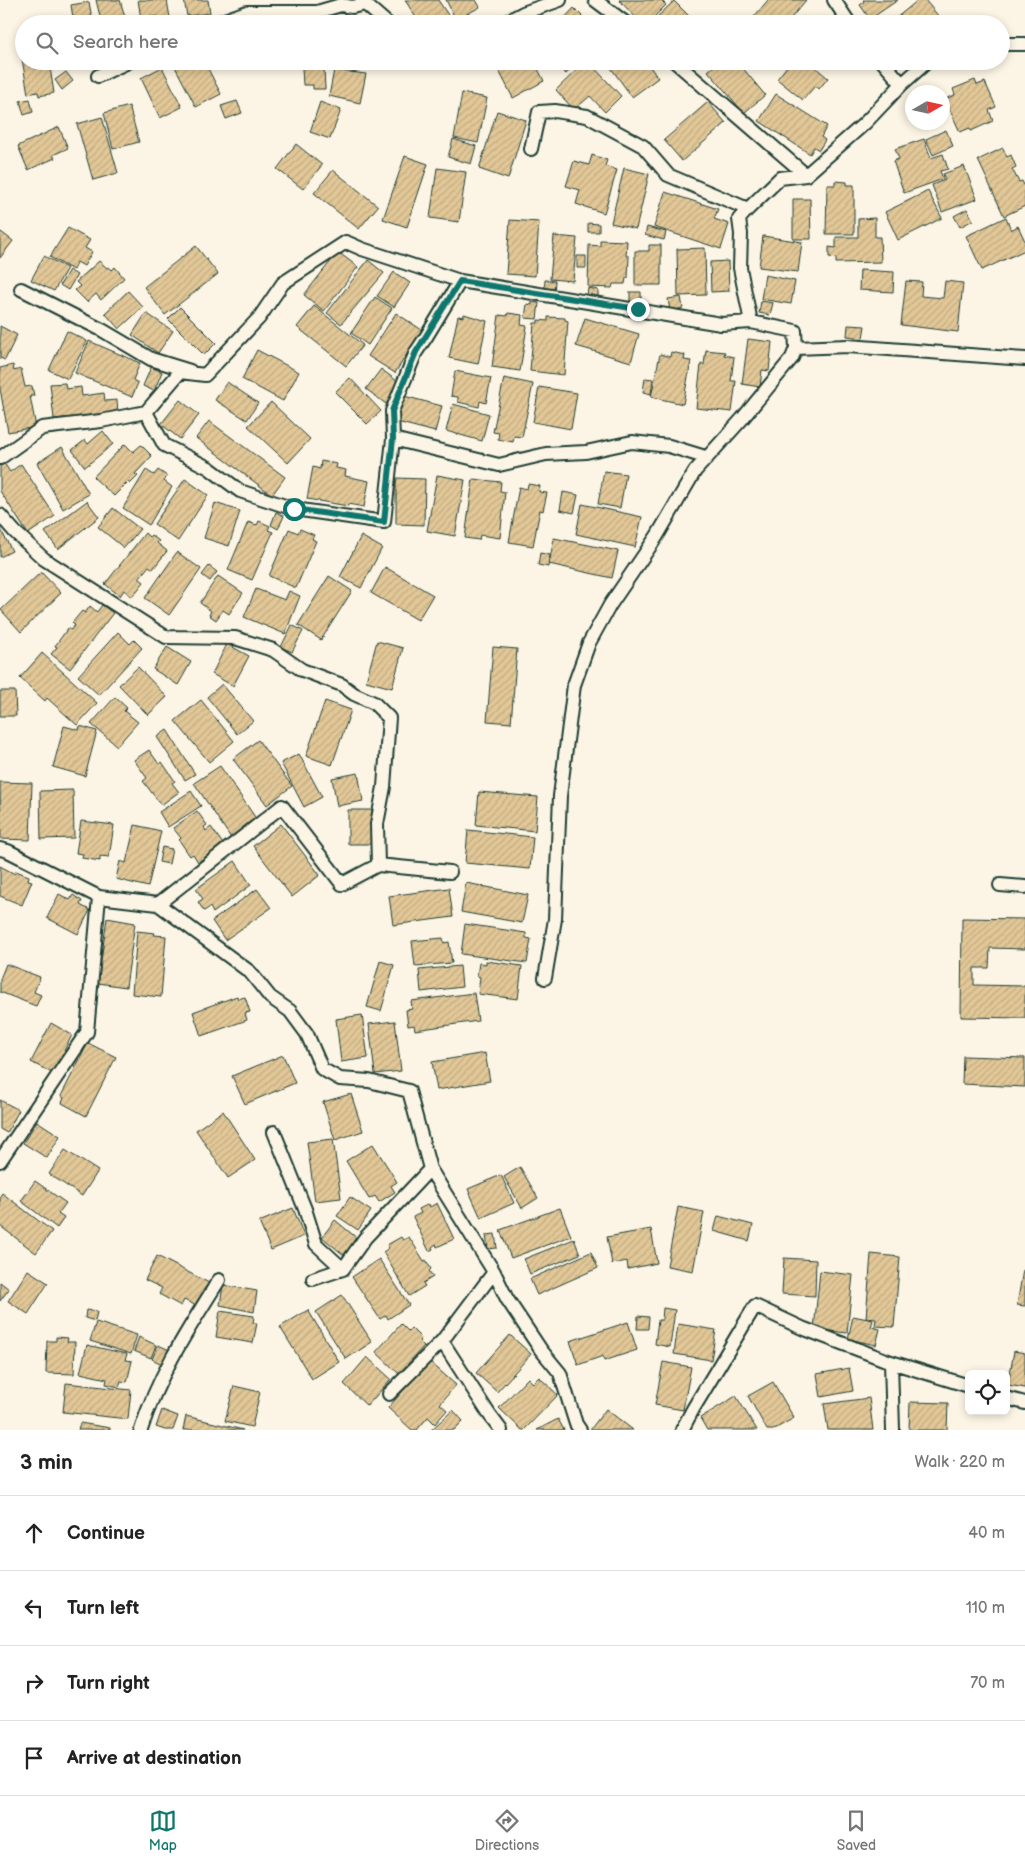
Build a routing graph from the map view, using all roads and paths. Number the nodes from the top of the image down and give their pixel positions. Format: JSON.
{"nodes":[{"id":1,"x":560,"y":0,"type":"edge"},
{"id":2,"x":595,"y":0,"type":"edge"},
{"id":3,"x":834,"y":0,"type":"edge"},
{"id":4,"x":365,"y":2,"type":"edge"},
{"id":5,"x":238,"y":15,"type":"edge"},
{"id":6,"x":379,"y":15,"type":"edge"},
{"id":7,"x":519,"y":15,"type":"edge"},
{"id":8,"x":615,"y":15,"type":"edge"},
{"id":9,"x":844,"y":15,"type":"edge"},
{"id":10,"x":1010,"y":44,"type":"edge"},
{"id":11,"x":1025,"y":44,"type":"edge"},
{"id":12,"x":111,"y":70,"type":"edge"},
{"id":13,"x":684,"y":70,"type":"edge"},
{"id":14,"x":890,"y":70,"type":"edge"},
{"id":15,"x":918,"y":70,"type":"edge"},
{"id":16,"x":98,"y":76,"type":"dead end"},
{"id":17,"x":902,"y":84,"type":"junction"},
{"id":18,"x":530,"y":149,"type":"dead end"},
{"id":19,"x":806,"y":175,"type":"junction"},
{"id":20,"x":748,"y":209,"type":"junction"},
{"id":21,"x":460,"y":281,"type":"junction"},
{"id":22,"x":21,"y":289,"type":"dead end"},
{"id":23,"x":751,"y":322,"type":"junction"},
{"id":24,"x":796,"y":348,"type":"junction"},
{"id":25,"x":1025,"y":359,"type":"edge"},
{"id":26,"x":205,"y":375,"type":"junction"},
{"id":27,"x":146,"y":412,"type":"junction"},
{"id":28,"x":393,"y":439,"type":"junction"},
{"id":29,"x":0,"y":458,"type":"edge"},
{"id":30,"x":705,"y":458,"type":"junction"},
{"id":31,"x":0,"y":515,"type":"edge"},
{"id":32,"x":0,"y":849,"type":"edge"},
{"id":33,"x":378,"y":865,"type":"junction"},
{"id":34,"x":450,"y":872,"type":"dead end"},
{"id":35,"x":1000,"y":886,"type":"dead end"},
{"id":36,"x":1025,"y":887,"type":"edge"},
{"id":37,"x":99,"y":897,"type":"junction"},
{"id":38,"x":158,"y":904,"type":"junction"},
{"id":39,"x":545,"y":978,"type":"dead end"},
{"id":40,"x":274,"y":1132,"type":"dead end"},
{"id":41,"x":0,"y":1161,"type":"edge"},
{"id":42,"x":430,"y":1169,"type":"junction"},
{"id":43,"x":343,"y":1269,"type":"junction"},
{"id":44,"x":494,"y":1272,"type":"junction"},
{"id":45,"x":313,"y":1278,"type":"dead end"},
{"id":46,"x":219,"y":1280,"type":"dead end"},
{"id":47,"x":442,"y":1341,"type":"junction"},
{"id":48,"x":892,"y":1362,"type":"junction"},
{"id":49,"x":965,"y":1385,"type":"edge"},
{"id":50,"x":389,"y":1394,"type":"dead end"},
{"id":51,"x":1010,"y":1399,"type":"edge"},
{"id":52,"x":1025,"y":1404,"type":"edge"},
{"id":53,"x":141,"y":1430,"type":"edge"},
{"id":54,"x":501,"y":1430,"type":"edge"},
{"id":55,"x":580,"y":1430,"type":"edge"},
{"id":56,"x":682,"y":1430,"type":"edge"},
{"id":57,"x":893,"y":1430,"type":"edge"}],
"edges":[{"from":1,"to":7,"type":"street"},
{"from":2,"to":8,"type":"street"},
{"from":3,"to":9,"type":"street"},
{"from":4,"to":5,"type":"street"},
{"from":4,"to":6,"type":"street"},
{"from":10,"to":11,"type":"street"},
{"from":12,"to":16,"type":"street"},
{"from":13,"to":19,"type":"street"},
{"from":14,"to":17,"type":"street"},
{"from":15,"to":17,"type":"street"},
{"from":17,"to":19,"type":"street"},
{"from":18,"to":20,"type":"street"},
{"from":19,"to":20,"type":"street"},
{"from":20,"to":23,"type":"street"},
{"from":21,"to":23,"type":"street"},
{"from":21,"to":26,"type":"street"},
{"from":21,"to":28,"type":"street"},
{"from":22,"to":26,"type":"street"},
{"from":23,"to":24,"type":"street"},
{"from":24,"to":25,"type":"street"},
{"from":24,"to":30,"type":"street"},
{"from":26,"to":27,"type":"street"},
{"from":27,"to":28,"type":"street"},
{"from":27,"to":29,"type":"street"},
{"from":28,"to":30,"type":"street"},
{"from":30,"to":39,"type":"street"},
{"from":31,"to":33,"type":"street"},
{"from":32,"to":37,"type":"street"},
{"from":33,"to":34,"type":"street"},
{"from":33,"to":38,"type":"street"},
{"from":35,"to":36,"type":"street"},
{"from":37,"to":38,"type":"street"},
{"from":37,"to":41,"type":"street"},
{"from":38,"to":42,"type":"street"},
{"from":40,"to":43,"type":"street"},
{"from":42,"to":43,"type":"street"},
{"from":42,"to":44,"type":"street"},
{"from":43,"to":45,"type":"street"},
{"from":44,"to":47,"type":"street"},
{"from":44,"to":55,"type":"street"},
{"from":46,"to":53,"type":"street"},
{"from":47,"to":50,"type":"street"},
{"from":47,"to":54,"type":"street"},
{"from":48,"to":49,"type":"street"},
{"from":48,"to":56,"type":"street"},
{"from":48,"to":57,"type":"street"},
{"from":51,"to":52,"type":"street"}]}
